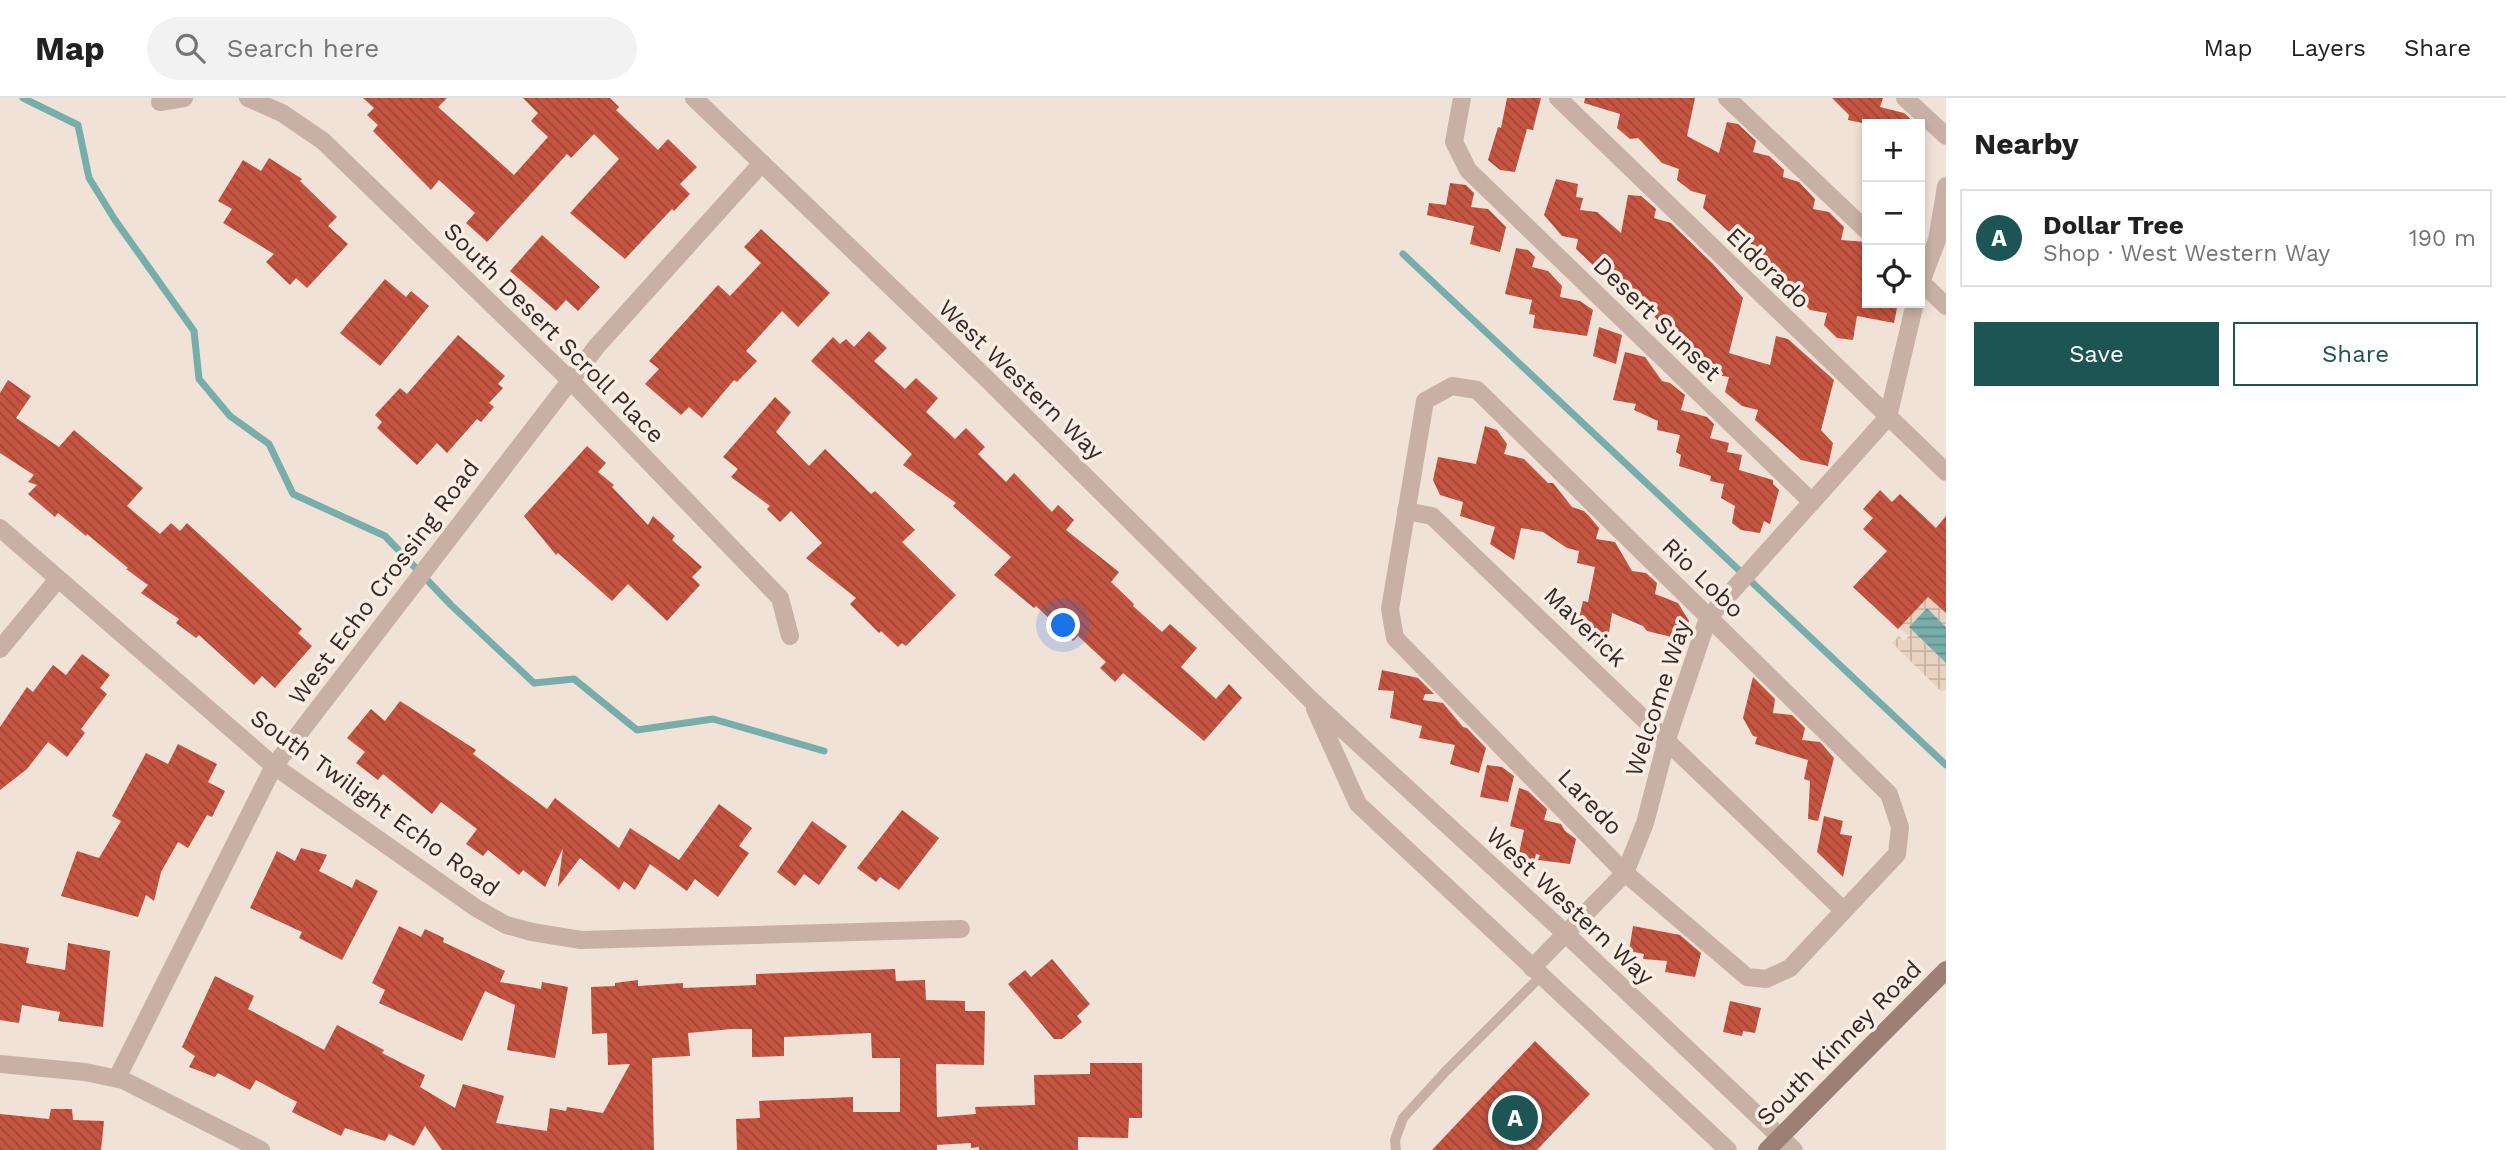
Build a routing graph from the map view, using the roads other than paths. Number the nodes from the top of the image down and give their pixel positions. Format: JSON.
{"nodes":[{"id":1,"x":184,"y":98,"type":"edge"},
{"id":2,"x":248,"y":98,"type":"edge"},
{"id":3,"x":694,"y":98,"type":"edge"},
{"id":4,"x":1462,"y":98,"type":"edge"},
{"id":5,"x":1558,"y":98,"type":"edge"},
{"id":6,"x":1727,"y":98,"type":"edge"},
{"id":7,"x":1905,"y":98,"type":"edge"},
{"id":8,"x":160,"y":102,"type":"dead end"},
{"id":9,"x":1946,"y":136,"type":"edge"},
{"id":10,"x":762,"y":163,"type":"junction"},
{"id":11,"x":1946,"y":186,"type":"edge"},
{"id":12,"x":1862,"y":226,"type":"edge"},
{"id":13,"x":1925,"y":270,"type":"edge"},
{"id":14,"x":1925,"y":287,"type":"edge"},
{"id":15,"x":1946,"y":306,"type":"edge"},
{"id":16,"x":1914,"y":308,"type":"edge"},
{"id":17,"x":570,"y":380,"type":"junction"},
{"id":18,"x":1888,"y":417,"type":"junction"},
{"id":19,"x":1946,"y":471,"type":"edge"},
{"id":20,"x":1812,"y":502,"type":"junction"},
{"id":21,"x":1406,"y":511,"type":"junction"},
{"id":22,"x":0,"y":528,"type":"edge"},
{"id":23,"x":58,"y":579,"type":"junction"},
{"id":24,"x":1708,"y":618,"type":"junction"},
{"id":25,"x":790,"y":636,"type":"dead end"},
{"id":26,"x":0,"y":649,"type":"edge"},
{"id":27,"x":1311,"y":700,"type":"junction"},
{"id":28,"x":1667,"y":739,"type":"junction"},
{"id":29,"x":274,"y":766,"type":"junction"},
{"id":30,"x":1625,"y":873,"type":"junction"},
{"id":31,"x":1843,"y":910,"type":"junction"},
{"id":32,"x":961,"y":929,"type":"dead end"},
{"id":33,"x":1566,"y":934,"type":"junction"},
{"id":34,"x":1946,"y":970,"type":"edge"},
{"id":35,"x":1536,"y":972,"type":"junction"},
{"id":36,"x":0,"y":1064,"type":"edge"},
{"id":37,"x":117,"y":1078,"type":"junction"},
{"id":38,"x":1781,"y":1137,"type":"junction"},
{"id":39,"x":261,"y":1150,"type":"edge"},
{"id":40,"x":1396,"y":1150,"type":"edge"},
{"id":41,"x":1728,"y":1150,"type":"edge"},
{"id":42,"x":1768,"y":1150,"type":"edge"},
{"id":43,"x":1794,"y":1150,"type":"edge"}],
"edges":[{"from":1,"to":8,"type":"street"},
{"from":2,"to":17,"type":"street","name":"South Desert Scroll Place"},
{"from":3,"to":10,"type":"street","name":"West Western Way"},
{"from":4,"to":20,"type":"street","name":"Desert Sunset"},
{"from":5,"to":18,"type":"street","name":"Eldorado"},
{"from":6,"to":12,"type":"street"},
{"from":7,"to":9,"type":"street"},
{"from":10,"to":17,"type":"street","name":"West Echo Crossing Road"},
{"from":10,"to":27,"type":"street","name":"West Western Way"},
{"from":11,"to":13,"type":"street"},
{"from":14,"to":15,"type":"street"},
{"from":16,"to":18,"type":"street","name":"Welcome Way"},
{"from":17,"to":25,"type":"street","name":"South Desert Scroll Place"},
{"from":17,"to":29,"type":"street","name":"West Echo Crossing Road"},
{"from":18,"to":19,"type":"street","name":"Eldorado"},
{"from":18,"to":20,"type":"street","name":"Welcome Way"},
{"from":20,"to":24,"type":"street","name":"Welcome Way"},
{"from":21,"to":24,"type":"street","name":"Rio Lobo"},
{"from":21,"to":28,"type":"street","name":"Maverick"},
{"from":21,"to":30,"type":"street","name":"Laredo"},
{"from":22,"to":23,"type":"street","name":"South Twilight Echo Road"},
{"from":23,"to":26,"type":"street"},
{"from":23,"to":29,"type":"street","name":"South Twilight Echo Road"},
{"from":24,"to":28,"type":"street","name":"Welcome Way"},
{"from":24,"to":31,"type":"street","name":"Rio Lobo"},
{"from":27,"to":33,"type":"street","name":"West Western Way"},
{"from":27,"to":35,"type":"street","name":"West Western Way"},
{"from":28,"to":30,"type":"street","name":"Welcome Way"},
{"from":28,"to":31,"type":"street","name":"Maverick"},
{"from":29,"to":32,"type":"street","name":"South Twilight Echo Road"},
{"from":29,"to":37,"type":"street","name":"West Echo Crossing Road"},
{"from":30,"to":31,"type":"street","name":"Laredo"},
{"from":30,"to":33,"type":"street","name":"Welcome Way"},
{"from":33,"to":35,"type":"street","name":"Welcome Way"},
{"from":33,"to":38,"type":"street","name":"West Western Way"},
{"from":34,"to":38,"type":"main road","name":"South Kinney Road"},
{"from":35,"to":40,"type":"lane"},
{"from":35,"to":41,"type":"street","name":"West Western Way"},
{"from":36,"to":37,"type":"street"},
{"from":37,"to":39,"type":"street"},
{"from":38,"to":42,"type":"main road","name":"South Kinney Road"},
{"from":38,"to":43,"type":"street","name":"West Western Way"}]}
